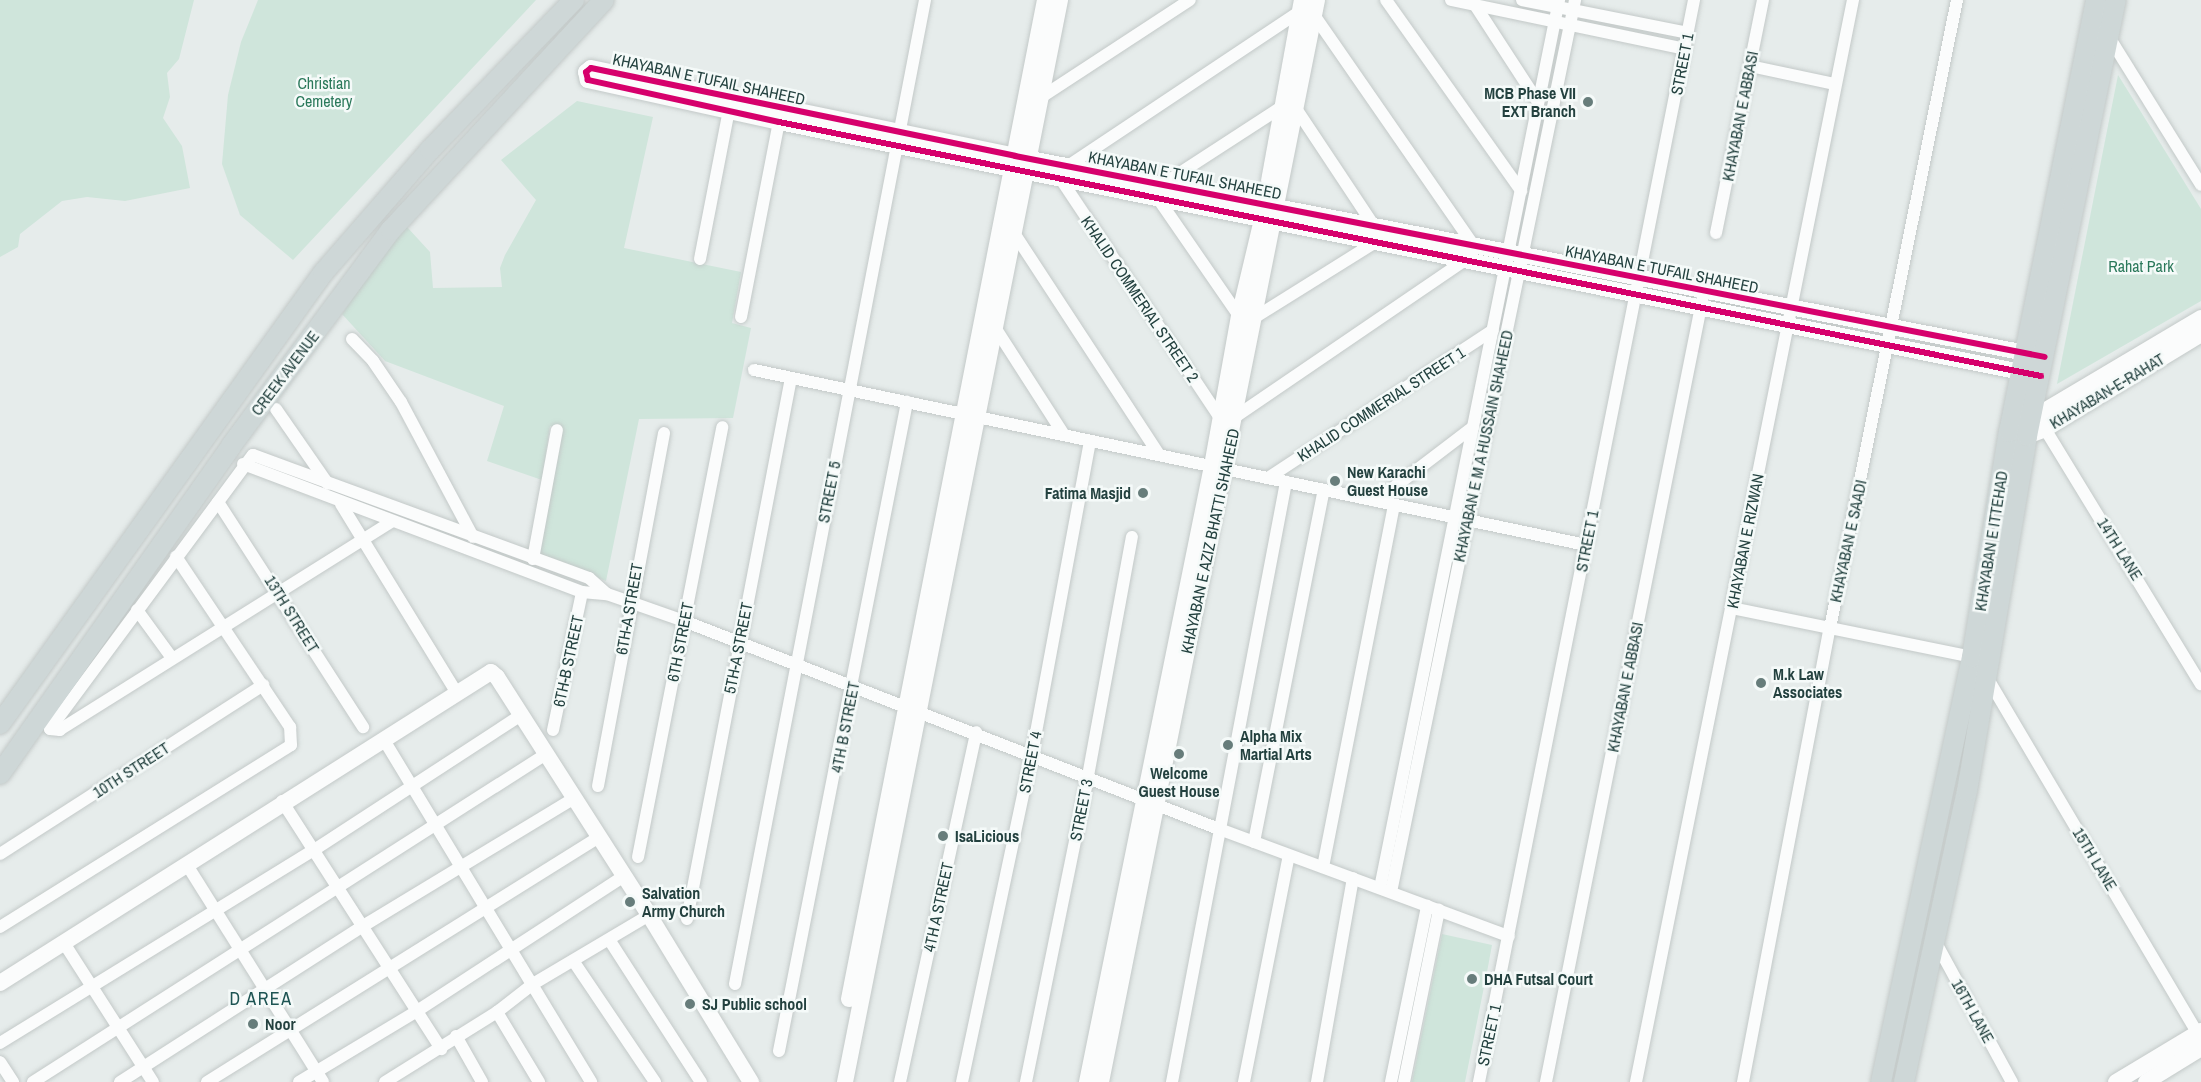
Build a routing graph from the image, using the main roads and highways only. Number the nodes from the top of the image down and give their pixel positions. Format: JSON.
{"nodes":[{"id":1,"x":574,"y":0,"type":"edge"},
{"id":2,"x":604,"y":0,"type":"edge"},
{"id":3,"x":2096,"y":0,"type":"edge"},
{"id":4,"x":2116,"y":0,"type":"edge"},
{"id":5,"x":2027,"y":424,"type":"junction"},
{"id":6,"x":0,"y":723,"type":"edge"},
{"id":7,"x":0,"y":774,"type":"edge"},
{"id":8,"x":1881,"y":1082,"type":"edge"},
{"id":9,"x":1904,"y":1082,"type":"edge"}],
"edges":[{"from":1,"to":6,"type":"main road","name":"CREEK AVENUE"},
{"from":2,"to":7,"type":"main road","name":"CREEK AVENUE"},
{"from":3,"to":5,"type":"main road","name":"KHAYABAN E ITTEHAD"},
{"from":4,"to":5,"type":"main road","name":"KHAYABAN E ITTEHAD"},
{"from":5,"to":8,"type":"main road","name":"KHAYABAN E ITTEHAD"},
{"from":5,"to":9,"type":"main road","name":"KHAYABAN E ITTEHAD"}]}
